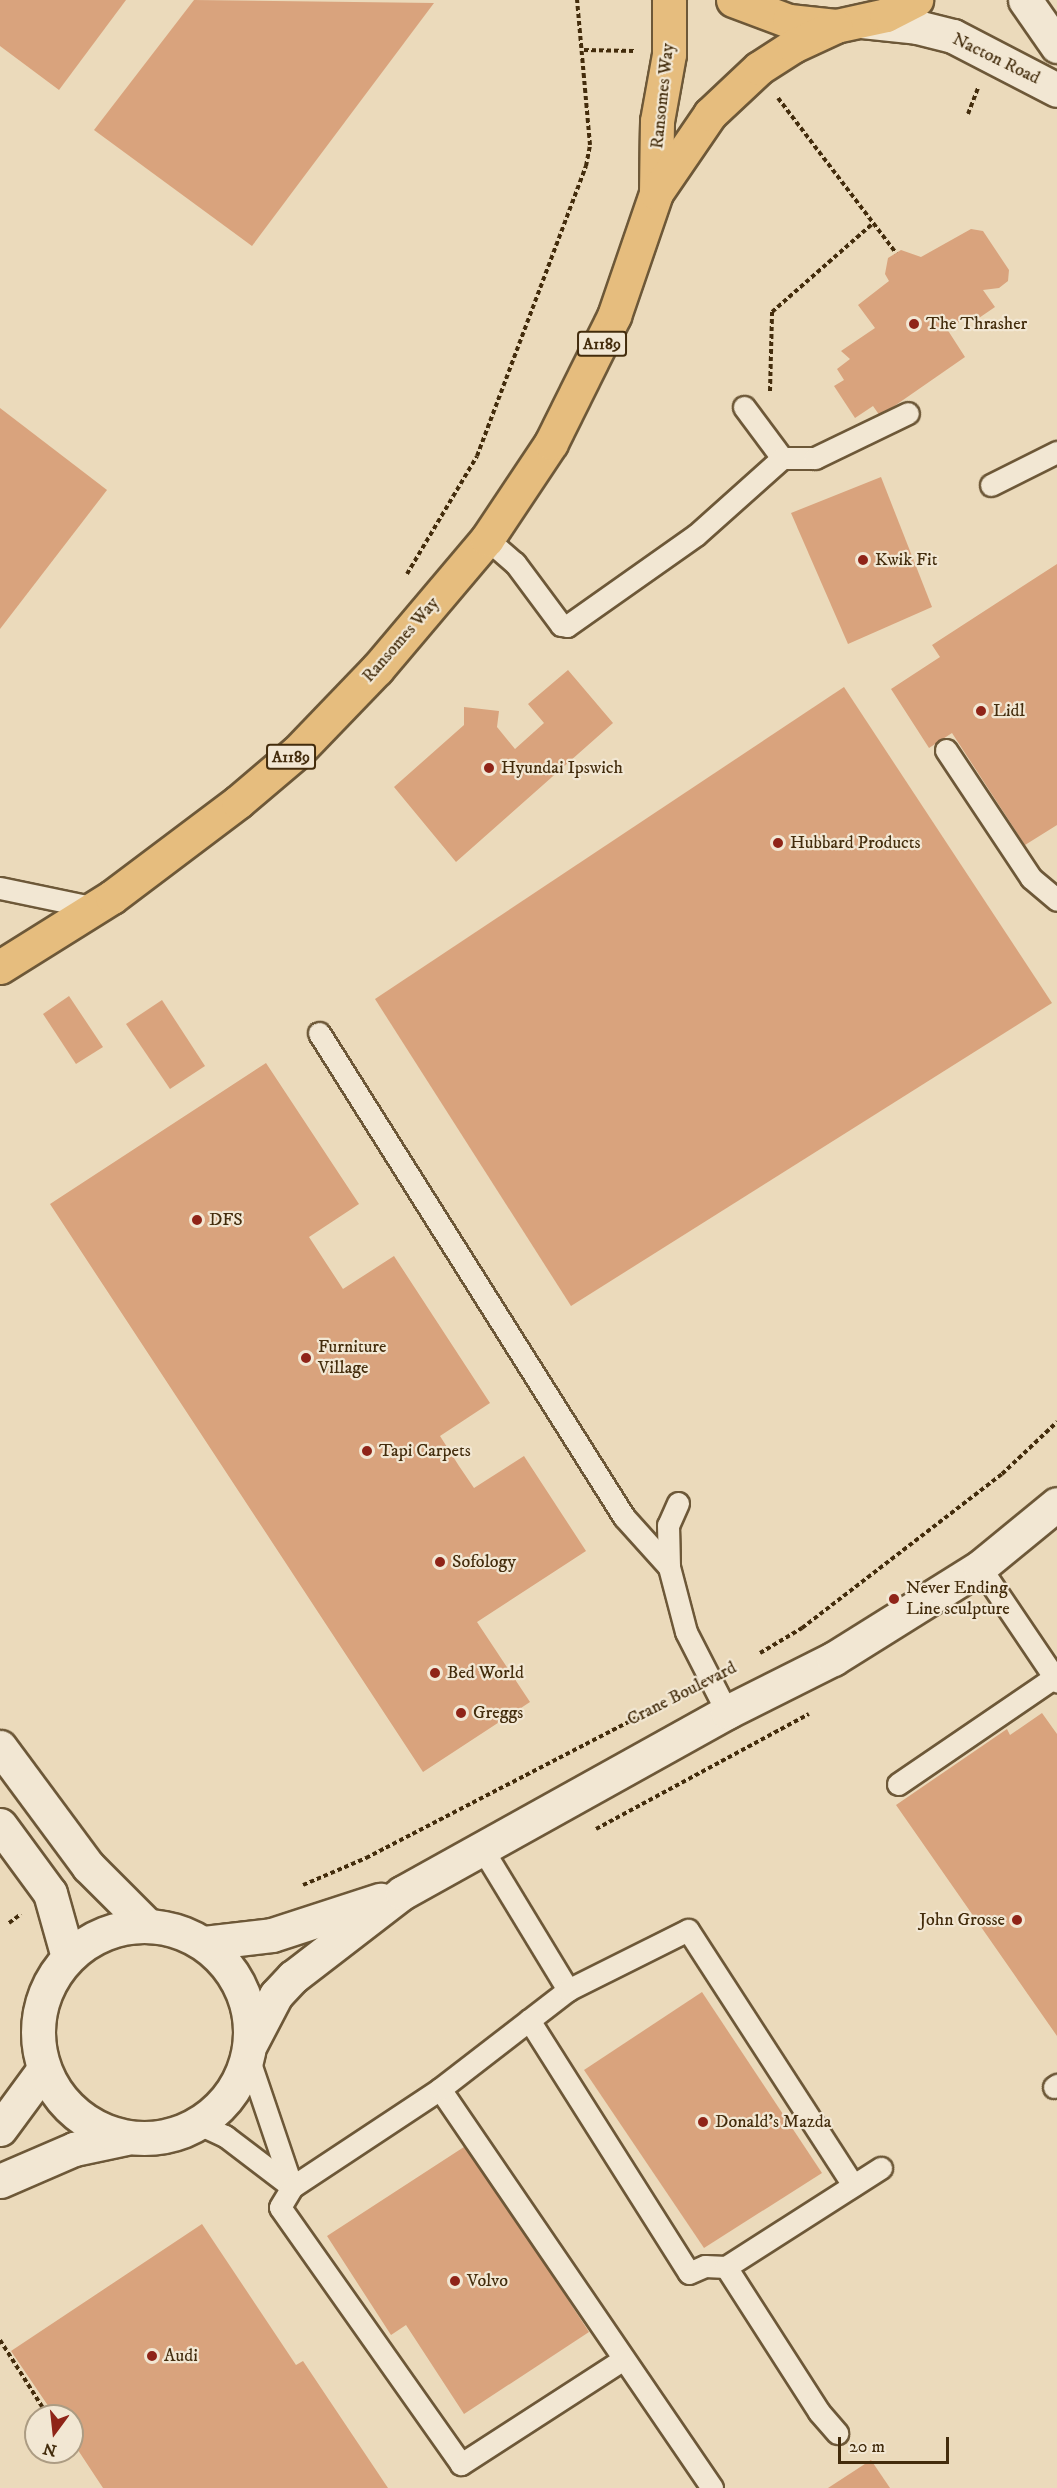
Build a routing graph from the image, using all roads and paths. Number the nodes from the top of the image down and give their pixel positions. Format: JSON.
{"nodes":[{"id":1,"x":577,"y":0,"type":"edge"},
{"id":2,"x":669,"y":0,"type":"edge"},
{"id":3,"x":733,"y":0,"type":"edge"},
{"id":4,"x":916,"y":0,"type":"edge"},
{"id":5,"x":1025,"y":0,"type":"edge"},
{"id":6,"x":849,"y":24,"type":"junction"},
{"id":7,"x":1057,"y":46,"type":"edge"},
{"id":8,"x":1057,"y":90,"type":"edge"},
{"id":9,"x":777,"y":98,"type":"dead end"},
{"id":10,"x":656,"y":193,"type":"junction"},
{"id":11,"x":872,"y":224,"type":"junction"},
{"id":12,"x":896,"y":253,"type":"dead end"},
{"id":13,"x":770,"y":392,"type":"dead end"},
{"id":14,"x":744,"y":407,"type":"dead end"},
{"id":15,"x":908,"y":413,"type":"dead end"},
{"id":16,"x":1057,"y":452,"type":"edge"},
{"id":17,"x":782,"y":458,"type":"junction"},
{"id":18,"x":991,"y":485,"type":"dead end"},
{"id":19,"x":487,"y":539,"type":"junction"},
{"id":20,"x":402,"y":582,"type":"dead end"},
{"id":21,"x":946,"y":750,"type":"dead end"},
{"id":22,"x":0,"y":888,"type":"edge"},
{"id":23,"x":1057,"y":900,"type":"edge"},
{"id":24,"x":96,"y":908,"type":"junction"},
{"id":25,"x":0,"y":967,"type":"edge"},
{"id":26,"x":319,"y":1033,"type":"dead end"},
{"id":27,"x":1057,"y":1422,"type":"edge"},
{"id":28,"x":678,"y":1503,"type":"dead end"},
{"id":29,"x":1057,"y":1504,"type":"edge"},
{"id":30,"x":669,"y":1567,"type":"junction"},
{"id":31,"x":980,"y":1567,"type":"junction"},
{"id":32,"x":1056,"y":1679,"type":"edge"},
{"id":33,"x":713,"y":1680,"type":"junction"},
{"id":34,"x":653,"y":1709,"type":"dead end"},
{"id":35,"x":727,"y":1712,"type":"junction"},
{"id":36,"x":0,"y":1746,"type":"edge"},
{"id":37,"x":898,"y":1784,"type":"dead end"},
{"id":38,"x":5,"y":1836,"type":"edge"},
{"id":39,"x":483,"y":1850,"type":"junction"},
{"id":40,"x":298,"y":1886,"type":"dead end"},
{"id":41,"x":402,"y":1893,"type":"junction"},
{"id":42,"x":147,"y":1925,"type":"junction"},
{"id":43,"x":204,"y":1943,"type":"junction"},
{"id":44,"x":68,"y":1957,"type":"junction"},
{"id":45,"x":568,"y":1990,"type":"junction"},
{"id":46,"x":529,"y":2020,"type":"junction"},
{"id":47,"x":249,"y":2050,"type":"junction"},
{"id":48,"x":44,"y":2069,"type":"junction"},
{"id":49,"x":440,"y":2089,"type":"junction"},
{"id":50,"x":199,"y":2124,"type":"junction"},
{"id":51,"x":0,"y":2129,"type":"edge"},
{"id":52,"x":126,"y":2138,"type":"junction"},
{"id":53,"x":881,"y":2168,"type":"dead end"},
{"id":54,"x":0,"y":2181,"type":"edge"},
{"id":55,"x":854,"y":2184,"type":"junction"},
{"id":56,"x":292,"y":2187,"type":"junction"},
{"id":57,"x":726,"y":2267,"type":"junction"},
{"id":58,"x":0,"y":2340,"type":"edge"},
{"id":59,"x":622,"y":2360,"type":"junction"},
{"id":60,"x":40,"y":2404,"type":"edge"},
{"id":61,"x":837,"y":2433,"type":"dead end"},
{"id":62,"x":712,"y":2488,"type":"edge"}],
"edges":[{"from":1,"to":20,"type":"path"},
{"from":2,"to":10,"type":"main road","name":"Ransomes Way","number":"A1189"},
{"from":3,"to":6,"type":"main road","name":"Ransomes Way","number":"A1189"},
{"from":4,"to":6,"type":"main road","name":"Ransomes Way","number":"A1189"},
{"from":5,"to":7,"type":"street"},
{"from":6,"to":8,"type":"street","name":"Nacton Road"},
{"from":6,"to":10,"type":"main road","name":"Ransomes Way","number":"A1189"},
{"from":9,"to":11,"type":"path"},
{"from":10,"to":19,"type":"main road","name":"Ransomes Way","number":"A1189"},
{"from":11,"to":12,"type":"path"},
{"from":11,"to":13,"type":"path"},
{"from":14,"to":17,"type":"lane"},
{"from":15,"to":17,"type":"lane"},
{"from":16,"to":18,"type":"lane"},
{"from":17,"to":19,"type":"lane"},
{"from":19,"to":24,"type":"main road","name":"Ransomes Way","number":"A1189"},
{"from":21,"to":23,"type":"lane"},
{"from":22,"to":24,"type":"lane"},
{"from":24,"to":25,"type":"main road","name":"Ransomes Way","number":"A1189"},
{"from":26,"to":30,"type":"lane"},
{"from":27,"to":33,"type":"path","name":"Crane Boulevard"},
{"from":28,"to":30,"type":"lane"},
{"from":29,"to":31,"type":"street","name":"Crane Boulevard"},
{"from":30,"to":33,"type":"lane"},
{"from":31,"to":32,"type":"lane"},
{"from":31,"to":35,"type":"street","name":"Crane Boulevard"},
{"from":32,"to":37,"type":"lane"},
{"from":33,"to":35,"type":"lane"},
{"from":34,"to":40,"type":"path","name":"Crane Boulevard"},
{"from":35,"to":39,"type":"street","name":"Crane Boulevard"},
{"from":36,"to":42,"type":"street"},
{"from":38,"to":44,"type":"street"},
{"from":39,"to":41,"type":"street","name":"Crane Boulevard"},
{"from":39,"to":45,"type":"lane"},
{"from":41,"to":43,"type":"street","name":"Crane Boulevard"},
{"from":41,"to":47,"type":"street","name":"Crane Boulevard"},
{"from":42,"to":43,"type":"street"},
{"from":42,"to":44,"type":"street"},
{"from":43,"to":47,"type":"street"},
{"from":44,"to":48,"type":"street"},
{"from":45,"to":46,"type":"lane"},
{"from":45,"to":55,"type":"lane"},
{"from":46,"to":49,"type":"lane"},
{"from":46,"to":57,"type":"lane"},
{"from":47,"to":50,"type":"street"},
{"from":47,"to":56,"type":"lane"},
{"from":48,"to":51,"type":"street"},
{"from":48,"to":52,"type":"street"},
{"from":49,"to":56,"type":"lane"},
{"from":49,"to":59,"type":"lane"},
{"from":50,"to":52,"type":"street"},
{"from":50,"to":56,"type":"lane"},
{"from":52,"to":54,"type":"street"},
{"from":53,"to":55,"type":"lane"},
{"from":55,"to":57,"type":"lane"},
{"from":56,"to":59,"type":"lane"},
{"from":57,"to":61,"type":"lane"},
{"from":58,"to":60,"type":"path"},
{"from":59,"to":62,"type":"lane"}]}
